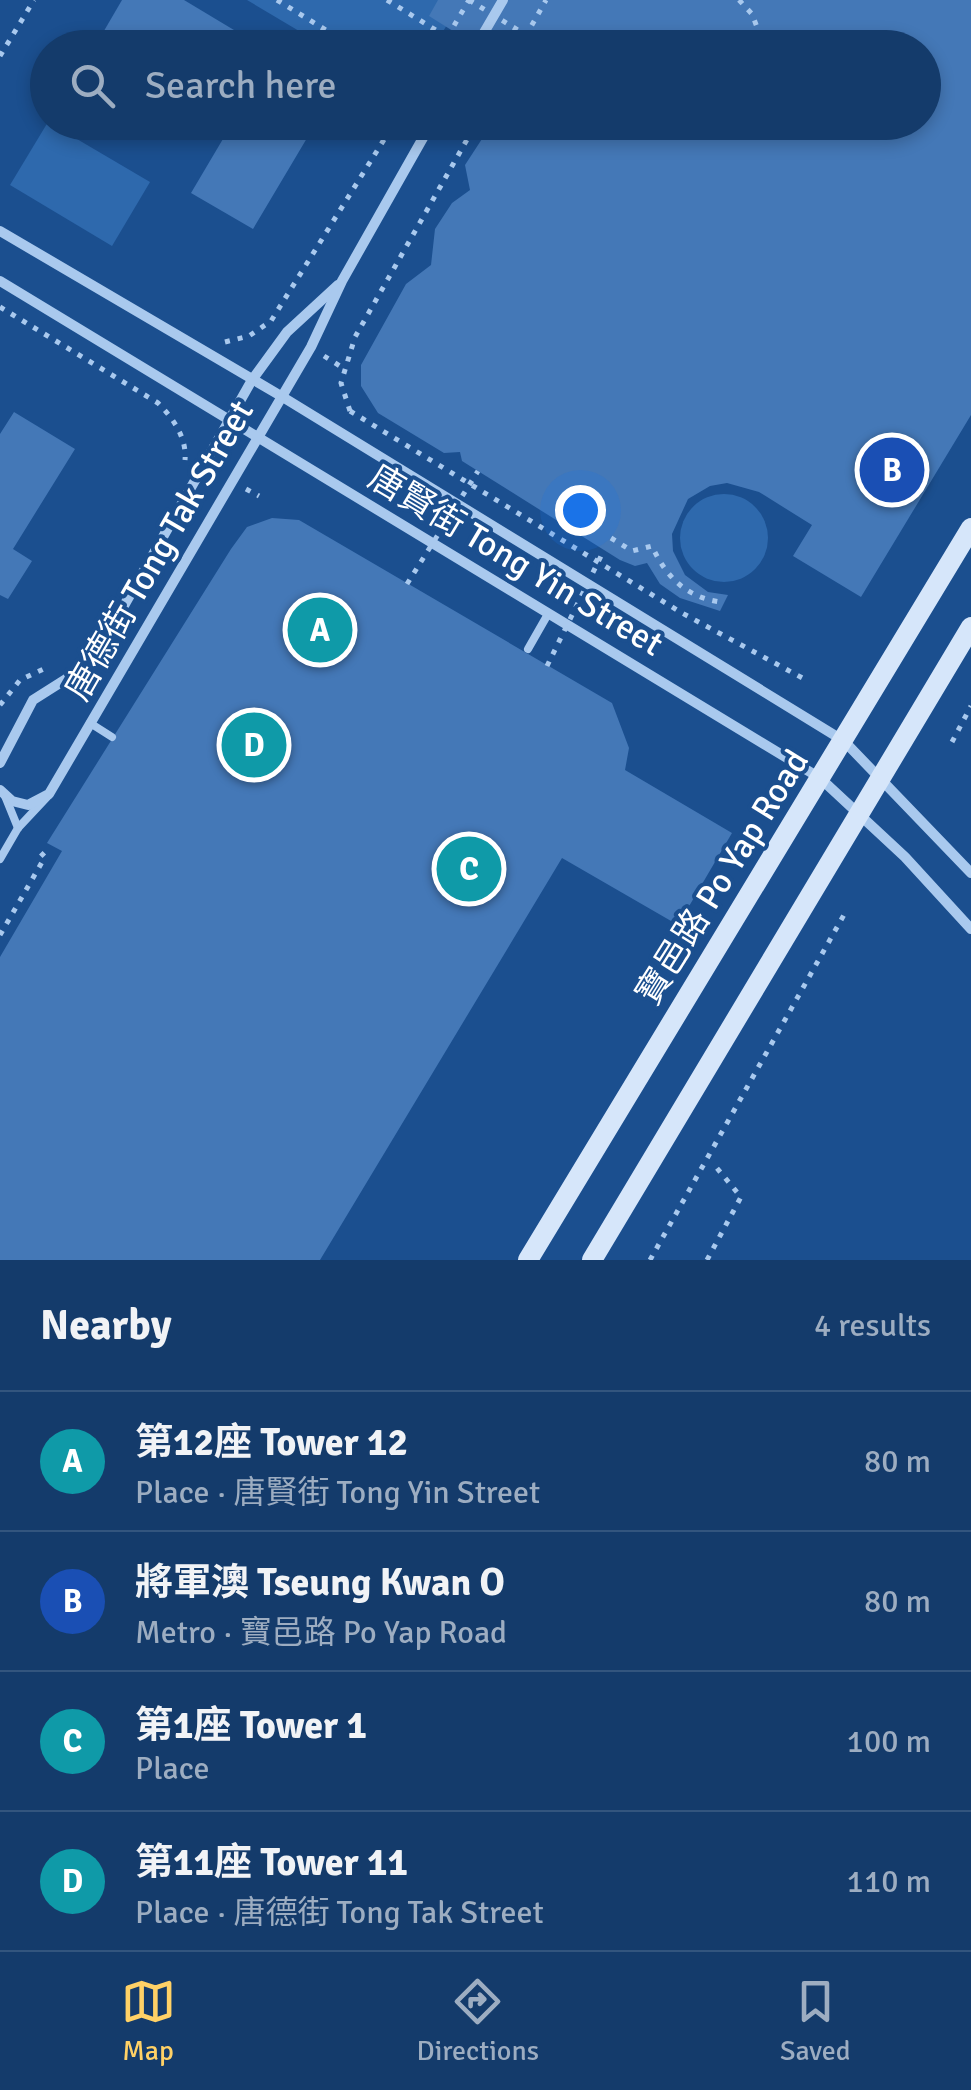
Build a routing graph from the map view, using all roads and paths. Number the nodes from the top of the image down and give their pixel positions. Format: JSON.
{"nodes":[{"id":1,"x":34,"y":0,"type":"edge"},
{"id":2,"x":277,"y":0,"type":"edge"},
{"id":3,"x":387,"y":0,"type":"edge"},
{"id":4,"x":469,"y":0,"type":"edge"},
{"id":5,"x":504,"y":0,"type":"edge"},
{"id":6,"x":546,"y":0,"type":"edge"},
{"id":7,"x":739,"y":0,"type":"edge"},
{"id":8,"x":325,"y":30,"type":"edge"},
{"id":9,"x":436,"y":30,"type":"edge"},
{"id":10,"x":451,"y":30,"type":"edge"},
{"id":11,"x":486,"y":30,"type":"edge"},
{"id":12,"x":518,"y":30,"type":"edge"},
{"id":13,"x":529,"y":30,"type":"edge"},
{"id":14,"x":759,"y":30,"type":"edge"},
{"id":15,"x":0,"y":56,"type":"edge"},
{"id":16,"x":384,"y":140,"type":"edge"},
{"id":17,"x":422,"y":140,"type":"edge"},
{"id":18,"x":466,"y":140,"type":"edge"},
{"id":19,"x":0,"y":232,"type":"edge"},
{"id":20,"x":342,"y":281,"type":"junction"},
{"id":21,"x":0,"y":282,"type":"edge"},
{"id":22,"x":0,"y":307,"type":"edge"},
{"id":23,"x":212,"y":339,"type":"dead end"},
{"id":24,"x":252,"y":380,"type":"junction"},
{"id":25,"x":281,"y":396,"type":"junction"},
{"id":26,"x":350,"y":411,"type":"junction"},
{"id":27,"x":228,"y":420,"type":"junction"},
{"id":28,"x":336,"y":430,"type":"junction"},
{"id":29,"x":256,"y":437,"type":"junction"},
{"id":30,"x":478,"y":471,"type":"dead end"},
{"id":31,"x":176,"y":476,"type":"dead end"},
{"id":32,"x":971,"y":528,"type":"edge"},
{"id":33,"x":611,"y":538,"type":"dead end"},
{"id":34,"x":604,"y":550,"type":"dead end"},
{"id":35,"x":407,"y":584,"type":"dead end"},
{"id":36,"x":720,"y":602,"type":"dead end"},
{"id":37,"x":548,"y":614,"type":"junction"},
{"id":38,"x":971,"y":627,"type":"edge"},
{"id":39,"x":528,"y":649,"type":"dead end"},
{"id":40,"x":64,"y":660,"type":"dead end"},
{"id":41,"x":547,"y":666,"type":"dead end"},
{"id":42,"x":808,"y":680,"type":"dead end"},
{"id":43,"x":0,"y":705,"type":"edge"},
{"id":44,"x":971,"y":706,"type":"edge"},
{"id":45,"x":90,"y":724,"type":"junction"},
{"id":46,"x":112,"y":737,"type":"dead end"},
{"id":47,"x":844,"y":741,"type":"junction"},
{"id":48,"x":952,"y":742,"type":"dead end"},
{"id":49,"x":0,"y":763,"type":"edge"},
{"id":50,"x":820,"y":778,"type":"junction"},
{"id":51,"x":882,"y":779,"type":"junction"},
{"id":52,"x":2,"y":793,"type":"edge"},
{"id":53,"x":49,"y":794,"type":"junction"},
{"id":54,"x":860,"y":814,"type":"junction"},
{"id":55,"x":18,"y":828,"type":"junction"},
{"id":56,"x":38,"y":850,"type":"dead end"},
{"id":57,"x":0,"y":860,"type":"edge"},
{"id":58,"x":971,"y":873,"type":"edge"},
{"id":59,"x":844,"y":913,"type":"dead end"},
{"id":60,"x":971,"y":929,"type":"edge"},
{"id":61,"x":0,"y":935,"type":"edge"},
{"id":62,"x":716,"y":1167,"type":"dead end"},
{"id":63,"x":709,"y":1259,"type":"edge"},
{"id":64,"x":528,"y":1260,"type":"edge"},
{"id":65,"x":592,"y":1260,"type":"edge"},
{"id":66,"x":650,"y":1260,"type":"edge"}],
"edges":[{"from":1,"to":15,"type":"path"},
{"from":2,"to":8,"type":"path"},
{"from":3,"to":9,"type":"path"},
{"from":4,"to":10,"type":"path"},
{"from":4,"to":12,"type":"path","bridge":true},
{"from":5,"to":11,"type":"street"},
{"from":6,"to":13,"type":"path"},
{"from":7,"to":14,"type":"path"},
{"from":16,"to":23,"type":"path"},
{"from":17,"to":20,"type":"street","name":"唐德街 Tong Tak Street"},
{"from":18,"to":26,"type":"path"},
{"from":19,"to":24,"type":"street","name":"唐賢街 Tong Yin Street"},
{"from":20,"to":24,"type":"street","name":"唐德街 Tong Tak Street"},
{"from":20,"to":25,"type":"street","name":"唐德街 Tong Tak Street"},
{"from":21,"to":27,"type":"street","name":"唐賢街 Tong Yin Street"},
{"from":22,"to":31,"type":"path","name":"唐德街 Tong Tak Street"},
{"from":24,"to":25,"type":"street","name":"唐賢街 Tong Yin Street"},
{"from":24,"to":27,"type":"street","name":"唐德街 Tong Tak Street"},
{"from":25,"to":28,"type":"street","name":"唐賢街 Tong Yin Street"},
{"from":25,"to":29,"type":"street","name":"唐德街 Tong Tak Street"},
{"from":26,"to":28,"type":"path"},
{"from":26,"to":42,"type":"path"},
{"from":27,"to":29,"type":"street","name":"唐賢街 Tong Yin Street"},
{"from":27,"to":49,"type":"street","name":"唐德街 Tong Tak Street"},
{"from":28,"to":47,"type":"street","name":"唐賢街 Tong Yin Street"},
{"from":29,"to":37,"type":"street","name":"唐賢街 Tong Yin Street"},
{"from":29,"to":45,"type":"street","name":"唐德街 Tong Tak Street"},
{"from":30,"to":35,"type":"path","bridge":true},
{"from":32,"to":47,"type":"main road","name":"寶邑路 Po Yap Road"},
{"from":33,"to":36,"type":"path"},
{"from":34,"to":41,"type":"path","bridge":true},
{"from":37,"to":39,"type":"lane"},
{"from":37,"to":50,"type":"street","name":"唐賢街 Tong Yin Street"},
{"from":38,"to":51,"type":"main road"},
{"from":40,"to":43,"type":"path","name":"唐德街 Tong Tak Street"},
{"from":44,"to":48,"type":"path"},
{"from":45,"to":46,"type":"lane"},
{"from":45,"to":53,"type":"street","name":"唐德街 Tong Tak Street"},
{"from":47,"to":50,"type":"main road","name":"寶邑路 Po Yap Road"},
{"from":47,"to":51,"type":"street","name":"唐賢街 Tong Yin Street"},
{"from":50,"to":54,"type":"street","name":"唐賢街 Tong Yin Street"},
{"from":50,"to":64,"type":"main road","name":"寶邑路 Po Yap Road"},
{"from":51,"to":54,"type":"main road"},
{"from":51,"to":58,"type":"street","name":"唐賢街 Tong Yin Street"},
{"from":52,"to":53,"type":"street"},
{"from":52,"to":55,"type":"lane"},
{"from":53,"to":55,"type":"lane"},
{"from":54,"to":60,"type":"street","name":"唐賢街 Tong Yin Street"},
{"from":54,"to":65,"type":"main road"},
{"from":55,"to":57,"type":"lane"},
{"from":56,"to":61,"type":"path"},
{"from":59,"to":66,"type":"path"},
{"from":62,"to":63,"type":"path"}]}
